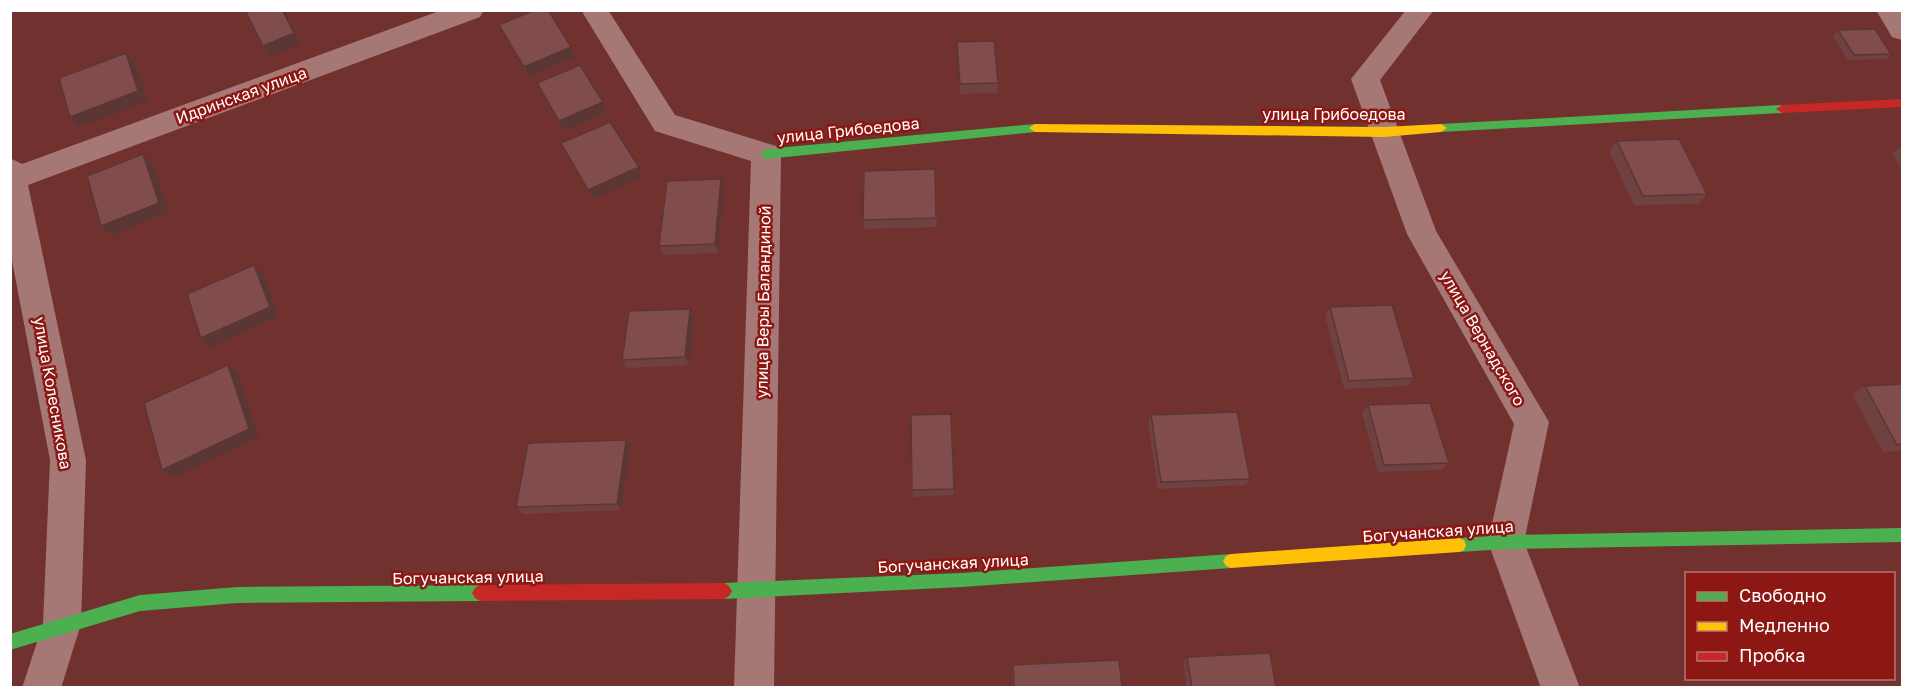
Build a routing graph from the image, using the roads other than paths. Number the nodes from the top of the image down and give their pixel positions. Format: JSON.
{"nodes":[{"id":1,"x":471,"y":10,"type":"edge"},
{"id":2,"x":594,"y":10,"type":"edge"},
{"id":3,"x":1421,"y":10,"type":"edge"},
{"id":4,"x":1889,"y":10,"type":"edge"},
{"id":5,"x":1902,"y":30,"type":"edge"},
{"id":6,"x":1902,"y":104,"type":"edge"},
{"id":7,"x":1384,"y":132,"type":"junction"},
{"id":8,"x":766,"y":154,"type":"junction"},
{"id":9,"x":11,"y":176,"type":"edge"},
{"id":10,"x":1902,"y":535,"type":"edge"},
{"id":11,"x":1506,"y":542,"type":"junction"},
{"id":12,"x":756,"y":591,"type":"junction"},
{"id":13,"x":62,"y":624,"type":"junction"},
{"id":14,"x":10,"y":642,"type":"edge"},
{"id":15,"x":41,"y":687,"type":"edge"},
{"id":16,"x":754,"y":687,"type":"edge"},
{"id":17,"x":1561,"y":687,"type":"edge"}],
"edges":[{"from":1,"to":9,"type":"street","name":"Идринская улица"},
{"from":2,"to":8,"type":"street"},
{"from":3,"to":7,"type":"street","name":"улица Вернадского"},
{"from":4,"to":5,"type":"street"},
{"from":6,"to":7,"type":"street","name":"улица Грибоедова"},
{"from":7,"to":8,"type":"street","name":"улица Грибоедова"},
{"from":7,"to":11,"type":"street","name":"улица Вернадского"},
{"from":8,"to":12,"type":"street","name":"улица Веры Баландиной"},
{"from":9,"to":13,"type":"street","name":"улица Колесникова"},
{"from":10,"to":11,"type":"street","name":"Богучанская улица"},
{"from":11,"to":12,"type":"street","name":"Богучанская улица"},
{"from":11,"to":17,"type":"street"},
{"from":12,"to":13,"type":"street","name":"Богучанская улица"},
{"from":12,"to":16,"type":"street","name":"улица Веры Баландиной"},
{"from":13,"to":14,"type":"street","name":"Богучанская улица"},
{"from":13,"to":15,"type":"street","name":"улица Колесникова"}]}
